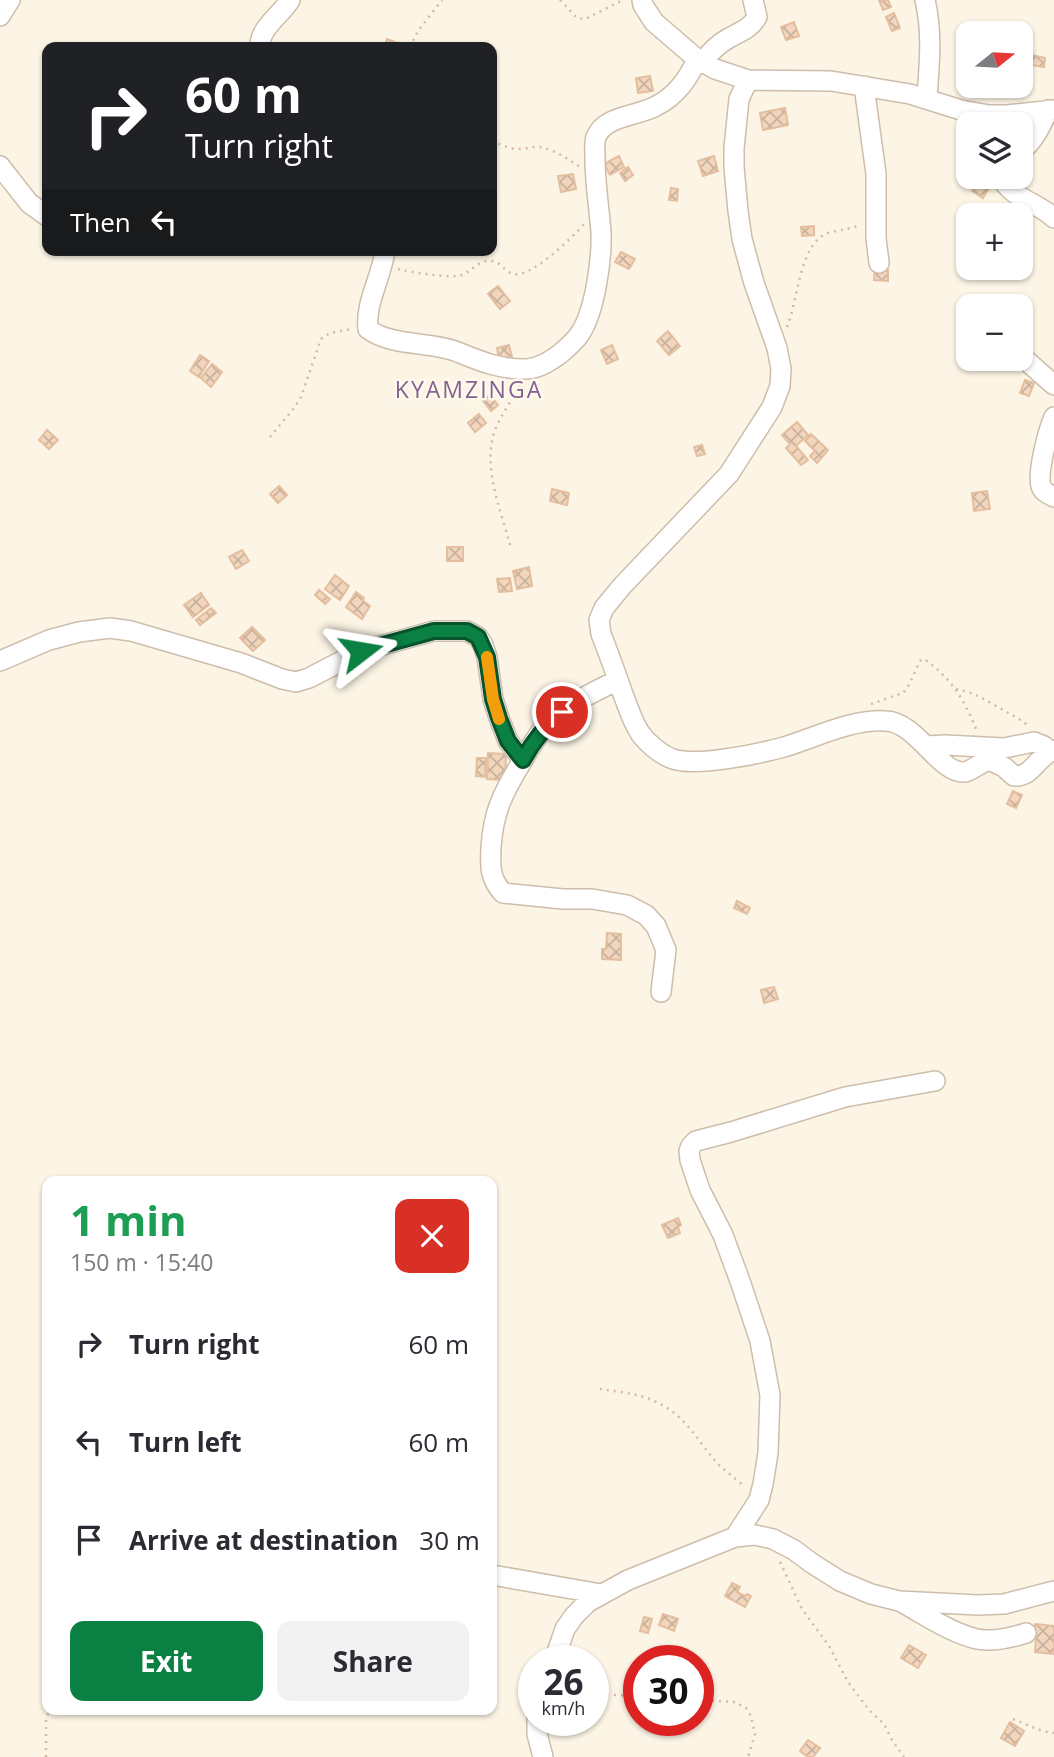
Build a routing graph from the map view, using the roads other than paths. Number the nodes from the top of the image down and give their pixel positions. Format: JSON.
{"nodes":[{"id":1,"x":10,"y":0,"type":"edge"},
{"id":2,"x":290,"y":0,"type":"edge"},
{"id":3,"x":642,"y":0,"type":"edge"},
{"id":4,"x":753,"y":0,"type":"edge"},
{"id":5,"x":925,"y":0,"type":"edge"},
{"id":6,"x":0,"y":16,"type":"edge"},
{"id":7,"x":259,"y":42,"type":"edge"},
{"id":8,"x":700,"y":60,"type":"junction"},
{"id":9,"x":748,"y":80,"type":"junction"},
{"id":10,"x":864,"y":86,"type":"junction"},
{"id":11,"x":926,"y":99,"type":"junction"},
{"id":12,"x":1052,"y":109,"type":"edge"},
{"id":13,"x":1033,"y":138,"type":"edge"},
{"id":14,"x":0,"y":166,"type":"edge"},
{"id":15,"x":1010,"y":189,"type":"edge"},
{"id":16,"x":42,"y":212,"type":"edge"},
{"id":17,"x":1054,"y":218,"type":"edge"},
{"id":18,"x":385,"y":257,"type":"edge"},
{"id":19,"x":879,"y":263,"type":"dead end"},
{"id":20,"x":1033,"y":366,"type":"edge"},
{"id":21,"x":1054,"y":385,"type":"edge"},
{"id":22,"x":1054,"y":417,"type":"edge"},
{"id":23,"x":1054,"y":496,"type":"edge"},
{"id":24,"x":0,"y":661,"type":"edge"},
{"id":25,"x":618,"y":680,"type":"junction"},
{"id":26,"x":927,"y":746,"type":"junction"},
{"id":27,"x":1047,"y":748,"type":"edge"},
{"id":28,"x":523,"y":760,"type":"junction"},
{"id":29,"x":661,"y":992,"type":"dead end"},
{"id":30,"x":935,"y":1081,"type":"dead end"},
{"id":31,"x":736,"y":1537,"type":"junction"},
{"id":32,"x":497,"y":1576,"type":"edge"},
{"id":33,"x":1054,"y":1591,"type":"edge"},
{"id":34,"x":601,"y":1594,"type":"junction"},
{"id":35,"x":899,"y":1601,"type":"junction"},
{"id":36,"x":1026,"y":1633,"type":"dead end"},
{"id":37,"x":560,"y":1645,"type":"edge"},
{"id":38,"x":538,"y":1736,"type":"edge"},
{"id":39,"x":543,"y":1757,"type":"edge"}],
"edges":[{"from":1,"to":6,"type":"street"},
{"from":2,"to":7,"type":"street"},
{"from":3,"to":8,"type":"street"},
{"from":4,"to":8,"type":"street"},
{"from":5,"to":11,"type":"street"},
{"from":8,"to":9,"type":"street"},
{"from":8,"to":18,"type":"street"},
{"from":9,"to":10,"type":"street"},
{"from":9,"to":25,"type":"street"},
{"from":10,"to":11,"type":"street"},
{"from":10,"to":19,"type":"street"},
{"from":11,"to":12,"type":"street"},
{"from":12,"to":13,"type":"street"},
{"from":14,"to":16,"type":"street"},
{"from":15,"to":17,"type":"street"},
{"from":20,"to":21,"type":"street"},
{"from":22,"to":23,"type":"street"},
{"from":24,"to":28,"type":"street"},
{"from":25,"to":26,"type":"street"},
{"from":25,"to":28,"type":"street"},
{"from":26,"to":27,"type":"street"},
{"from":26,"to":27,"type":"street"},
{"from":28,"to":29,"type":"street"},
{"from":30,"to":31,"type":"street"},
{"from":31,"to":34,"type":"street"},
{"from":31,"to":35,"type":"street"},
{"from":32,"to":34,"type":"street"},
{"from":33,"to":35,"type":"street"},
{"from":34,"to":37,"type":"street"},
{"from":35,"to":36,"type":"street"},
{"from":38,"to":39,"type":"street"}]}
